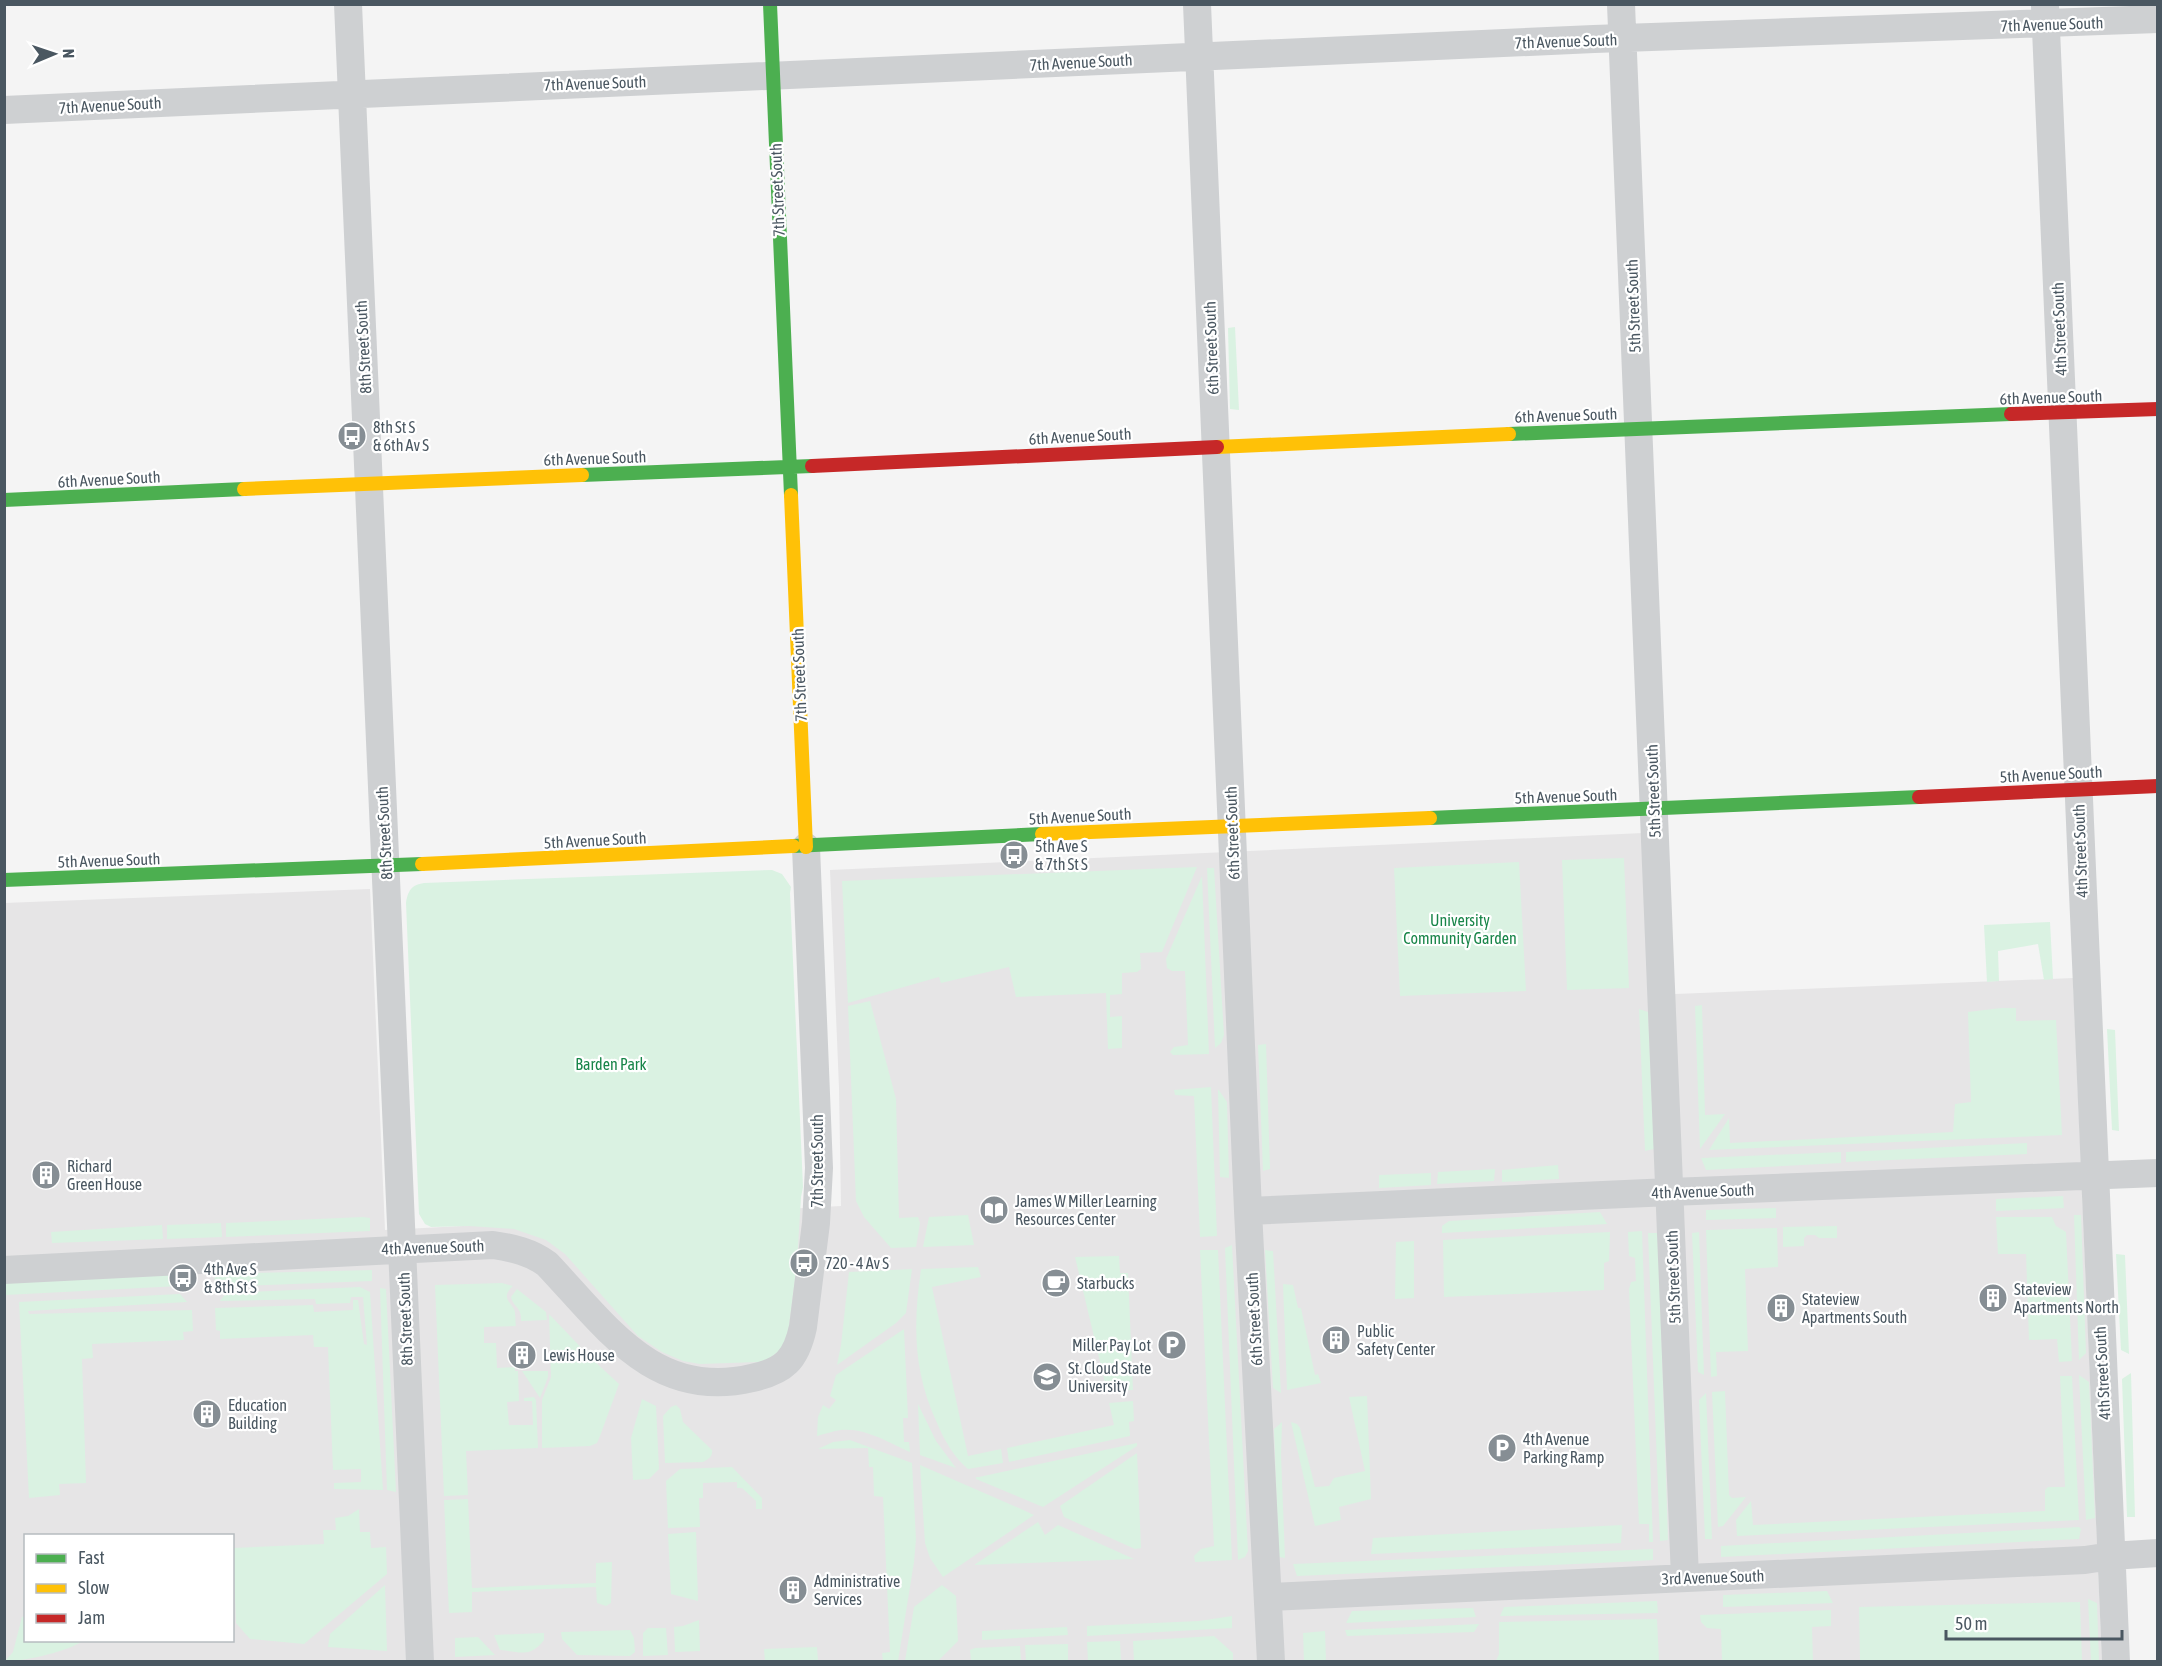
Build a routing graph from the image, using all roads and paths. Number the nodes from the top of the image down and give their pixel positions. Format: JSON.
{"nodes":[{"id":1,"x":348,"y":4,"type":"edge"},
{"id":2,"x":770,"y":4,"type":"edge"},
{"id":3,"x":1197,"y":4,"type":"edge"},
{"id":4,"x":1621,"y":4,"type":"edge"},
{"id":5,"x":2046,"y":14,"type":"edge"},
{"id":6,"x":2157,"y":19,"type":"edge"},
{"id":7,"x":1622,"y":39,"type":"junction"},
{"id":8,"x":1199,"y":57,"type":"junction"},
{"id":9,"x":772,"y":76,"type":"junction"},
{"id":10,"x":352,"y":93,"type":"junction"},
{"id":11,"x":4,"y":110,"type":"edge"},
{"id":12,"x":2157,"y":409,"type":"edge"},
{"id":13,"x":2062,"y":414,"type":"junction"},
{"id":14,"x":1638,"y":428,"type":"junction"},
{"id":15,"x":1216,"y":446,"type":"junction"},
{"id":16,"x":790,"y":467,"type":"junction"},
{"id":17,"x":369,"y":483,"type":"junction"},
{"id":18,"x":4,"y":500,"type":"edge"},
{"id":19,"x":2157,"y":786,"type":"edge"},
{"id":20,"x":2078,"y":789,"type":"junction"},
{"id":21,"x":1654,"y":809,"type":"junction"},
{"id":22,"x":1232,"y":825,"type":"junction"},
{"id":23,"x":806,"y":847,"type":"junction"},
{"id":24,"x":386,"y":866,"type":"junction"},
{"id":25,"x":4,"y":880,"type":"edge"},
{"id":26,"x":2157,"y":1173,"type":"edge"},
{"id":27,"x":2094,"y":1176,"type":"junction"},
{"id":28,"x":1670,"y":1192,"type":"junction"},
{"id":29,"x":1248,"y":1211,"type":"junction"},
{"id":30,"x":402,"y":1248,"type":"junction"},
{"id":31,"x":4,"y":1270,"type":"edge"},
{"id":32,"x":799,"y":1345,"type":"joint"},
{"id":33,"x":2157,"y":1553,"type":"edge"},
{"id":34,"x":2111,"y":1556,"type":"junction"},
{"id":35,"x":1685,"y":1578,"type":"junction"},
{"id":36,"x":1268,"y":1597,"type":"junction"},
{"id":37,"x":420,"y":1662,"type":"edge"},
{"id":38,"x":1271,"y":1662,"type":"edge"},
{"id":39,"x":2115,"y":1662,"type":"edge"}],
"edges":[{"from":1,"to":10,"type":"street","name":"8th Street South"},
{"from":2,"to":9,"type":"street","name":"7th Street South"},
{"from":3,"to":8,"type":"street","name":"6th Street South"},
{"from":4,"to":7,"type":"street","name":"5th Street South"},
{"from":5,"to":6,"type":"street","name":"7th Avenue South"},
{"from":5,"to":7,"type":"street","name":"7th Avenue South"},
{"from":5,"to":13,"type":"street","name":"4th Street South"},
{"from":7,"to":8,"type":"street","name":"7th Avenue South"},
{"from":7,"to":14,"type":"street","name":"5th Street South"},
{"from":8,"to":9,"type":"street","name":"7th Avenue South"},
{"from":8,"to":15,"type":"street","name":"6th Street South"},
{"from":9,"to":10,"type":"street","name":"7th Avenue South"},
{"from":9,"to":16,"type":"street","name":"7th Street South"},
{"from":10,"to":11,"type":"street","name":"7th Avenue South"},
{"from":10,"to":17,"type":"street","name":"8th Street South"},
{"from":12,"to":13,"type":"street","name":"6th Avenue South"},
{"from":13,"to":14,"type":"street","name":"6th Avenue South"},
{"from":13,"to":20,"type":"street","name":"4th Street South"},
{"from":14,"to":15,"type":"street","name":"6th Avenue South"},
{"from":14,"to":21,"type":"street","name":"5th Street South"},
{"from":15,"to":16,"type":"street","name":"6th Avenue South"},
{"from":15,"to":22,"type":"street","name":"6th Street South"},
{"from":16,"to":17,"type":"street","name":"6th Avenue South"},
{"from":16,"to":23,"type":"street","name":"7th Street South"},
{"from":17,"to":18,"type":"street","name":"6th Avenue South"},
{"from":17,"to":24,"type":"street","name":"8th Street South"},
{"from":19,"to":20,"type":"street","name":"5th Avenue South"},
{"from":20,"to":21,"type":"street","name":"5th Avenue South"},
{"from":20,"to":27,"type":"street","name":"4th Street South"},
{"from":21,"to":22,"type":"street","name":"5th Avenue South"},
{"from":21,"to":28,"type":"street","name":"5th Street South"},
{"from":22,"to":23,"type":"street","name":"5th Avenue South"},
{"from":22,"to":29,"type":"street","name":"6th Street South"},
{"from":23,"to":24,"type":"street","name":"5th Avenue South"},
{"from":23,"to":32,"type":"street","name":"7th Street South"},
{"from":24,"to":25,"type":"street","name":"5th Avenue South"},
{"from":24,"to":30,"type":"street","name":"8th Street South"},
{"from":26,"to":27,"type":"street","name":"4th Avenue South"},
{"from":27,"to":28,"type":"street","name":"4th Avenue South"},
{"from":27,"to":34,"type":"street","name":"4th Street South"},
{"from":28,"to":29,"type":"street","name":"4th Avenue South"},
{"from":28,"to":35,"type":"street","name":"5th Street South"},
{"from":29,"to":36,"type":"street","name":"6th Street South"},
{"from":30,"to":31,"type":"street","name":"4th Avenue South"},
{"from":30,"to":32,"type":"street","name":"4th Avenue South"},
{"from":30,"to":37,"type":"street","name":"8th Street South"},
{"from":33,"to":34,"type":"street","name":"3rd Avenue South"},
{"from":34,"to":35,"type":"street","name":"3rd Avenue South"},
{"from":34,"to":39,"type":"street","name":"4th Street South"},
{"from":35,"to":36,"type":"street","name":"3rd Avenue South"},
{"from":36,"to":38,"type":"street","name":"6th Street South"}]}
